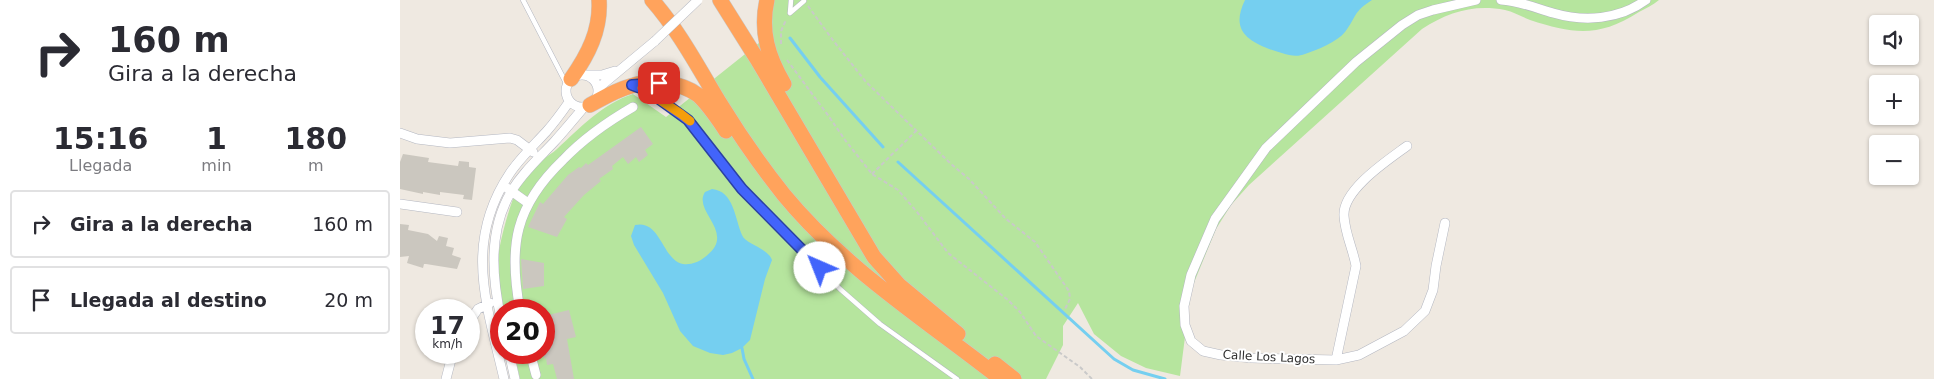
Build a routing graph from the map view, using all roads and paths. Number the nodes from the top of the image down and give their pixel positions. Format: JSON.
{"nodes":[{"id":1,"x":523,"y":0,"type":"edge"},
{"id":2,"x":599,"y":0,"type":"edge"},
{"id":3,"x":652,"y":0,"type":"edge"},
{"id":4,"x":698,"y":0,"type":"edge"},
{"id":5,"x":720,"y":0,"type":"edge"},
{"id":6,"x":767,"y":0,"type":"edge"},
{"id":7,"x":791,"y":0,"type":"edge"},
{"id":8,"x":1476,"y":0,"type":"edge"},
{"id":9,"x":1501,"y":0,"type":"edge"},
{"id":10,"x":1511,"y":0,"type":"edge"},
{"id":11,"x":1646,"y":0,"type":"edge"},
{"id":12,"x":804,"y":1,"type":"edge"},
{"id":13,"x":790,"y":13,"type":"junction"},
{"id":14,"x":782,"y":50,"type":"dead end"},
{"id":15,"x":785,"y":58,"type":"dead end"},
{"id":16,"x":622,"y":68,"type":"junction"},
{"id":17,"x":573,"y":79,"type":"junction"},
{"id":18,"x":632,"y":85,"type":"junction"},
{"id":19,"x":598,"y":90,"type":"junction"},
{"id":20,"x":569,"y":102,"type":"junction"},
{"id":21,"x":587,"y":106,"type":"junction"},
{"id":22,"x":634,"y":107,"type":"dead end"},
{"id":23,"x":916,"y":130,"type":"junction"},
{"id":24,"x":400,"y":133,"type":"edge"},
{"id":25,"x":1407,"y":146,"type":"dead end"},
{"id":26,"x":530,"y":149,"type":"junction"},
{"id":27,"x":539,"y":158,"type":"junction"},
{"id":28,"x":872,"y":174,"type":"junction"},
{"id":29,"x":503,"y":184,"type":"junction"},
{"id":30,"x":511,"y":192,"type":"junction"},
{"id":31,"x":528,"y":203,"type":"junction"},
{"id":32,"x":400,"y":204,"type":"edge"},
{"id":33,"x":457,"y":212,"type":"dead end"},
{"id":34,"x":1445,"y":223,"type":"dead end"},
{"id":35,"x":497,"y":299,"type":"edge"},
{"id":36,"x":518,"y":299,"type":"edge"},
{"id":37,"x":490,"y":303,"type":"edge"},
{"id":38,"x":486,"y":304,"type":"junction"},
{"id":39,"x":480,"y":308,"type":"edge"},
{"id":40,"x":1065,"y":309,"type":"dead end"},
{"id":41,"x":946,"y":331,"type":"junction"},
{"id":42,"x":1336,"y":360,"type":"junction"},
{"id":43,"x":450,"y":364,"type":"edge"},
{"id":44,"x":512,"y":364,"type":"edge"},
{"id":45,"x":533,"y":364,"type":"edge"},
{"id":46,"x":536,"y":375,"type":"dead end"},
{"id":47,"x":446,"y":379,"type":"edge"},
{"id":48,"x":504,"y":379,"type":"edge"},
{"id":49,"x":515,"y":379,"type":"edge"},
{"id":50,"x":956,"y":379,"type":"edge"},
{"id":51,"x":1001,"y":379,"type":"edge"},
{"id":52,"x":1014,"y":379,"type":"edge"},
{"id":53,"x":1092,"y":379,"type":"edge"}],
"edges":[{"from":1,"to":17,"type":"lane"},
{"from":2,"to":17,"type":"highway"},
{"from":3,"to":41,"type":"highway"},
{"from":4,"to":16,"type":"street","bridge":true},
{"from":5,"to":41,"type":"highway"},
{"from":6,"to":41,"type":"highway"},
{"from":7,"to":13,"type":"lane"},
{"from":8,"to":42,"type":"street","name":"Calle Los Lagos"},
{"from":9,"to":10,"type":"street"},
{"from":10,"to":11,"type":"street"},
{"from":12,"to":13,"type":"lane"},
{"from":12,"to":23,"type":"path"},
{"from":13,"to":14,"type":"path"},
{"from":15,"to":28,"type":"path"},
{"from":16,"to":17,"type":"street"},
{"from":16,"to":19,"type":"street"},
{"from":17,"to":19,"type":"street"},
{"from":17,"to":20,"type":"street"},
{"from":18,"to":21,"type":"highway"},
{"from":18,"to":41,"type":"highway"},
{"from":18,"to":50,"type":"lane"},
{"from":19,"to":21,"type":"street"},
{"from":20,"to":21,"type":"street"},
{"from":20,"to":26,"type":"street"},
{"from":21,"to":27,"type":"street"},
{"from":22,"to":31,"type":"street"},
{"from":23,"to":28,"type":"path"},
{"from":23,"to":40,"type":"path"},
{"from":24,"to":26,"type":"street"},
{"from":25,"to":42,"type":"street"},
{"from":26,"to":27,"type":"street"},
{"from":26,"to":29,"type":"street"},
{"from":27,"to":30,"type":"street"},
{"from":28,"to":53,"type":"path"},
{"from":29,"to":30,"type":"street"},
{"from":29,"to":38,"type":"street"},
{"from":30,"to":31,"type":"street"},
{"from":30,"to":35,"type":"street"},
{"from":31,"to":36,"type":"street"},
{"from":32,"to":33,"type":"street"},
{"from":34,"to":42,"type":"street","name":"Calle Los Lagos"},
{"from":37,"to":38,"type":"street"},
{"from":38,"to":39,"type":"street"},
{"from":38,"to":48,"type":"street"},
{"from":41,"to":51,"type":"highway"},
{"from":41,"to":52,"type":"highway"},
{"from":43,"to":47,"type":"street"},
{"from":44,"to":49,"type":"street"},
{"from":45,"to":46,"type":"street"}]}
